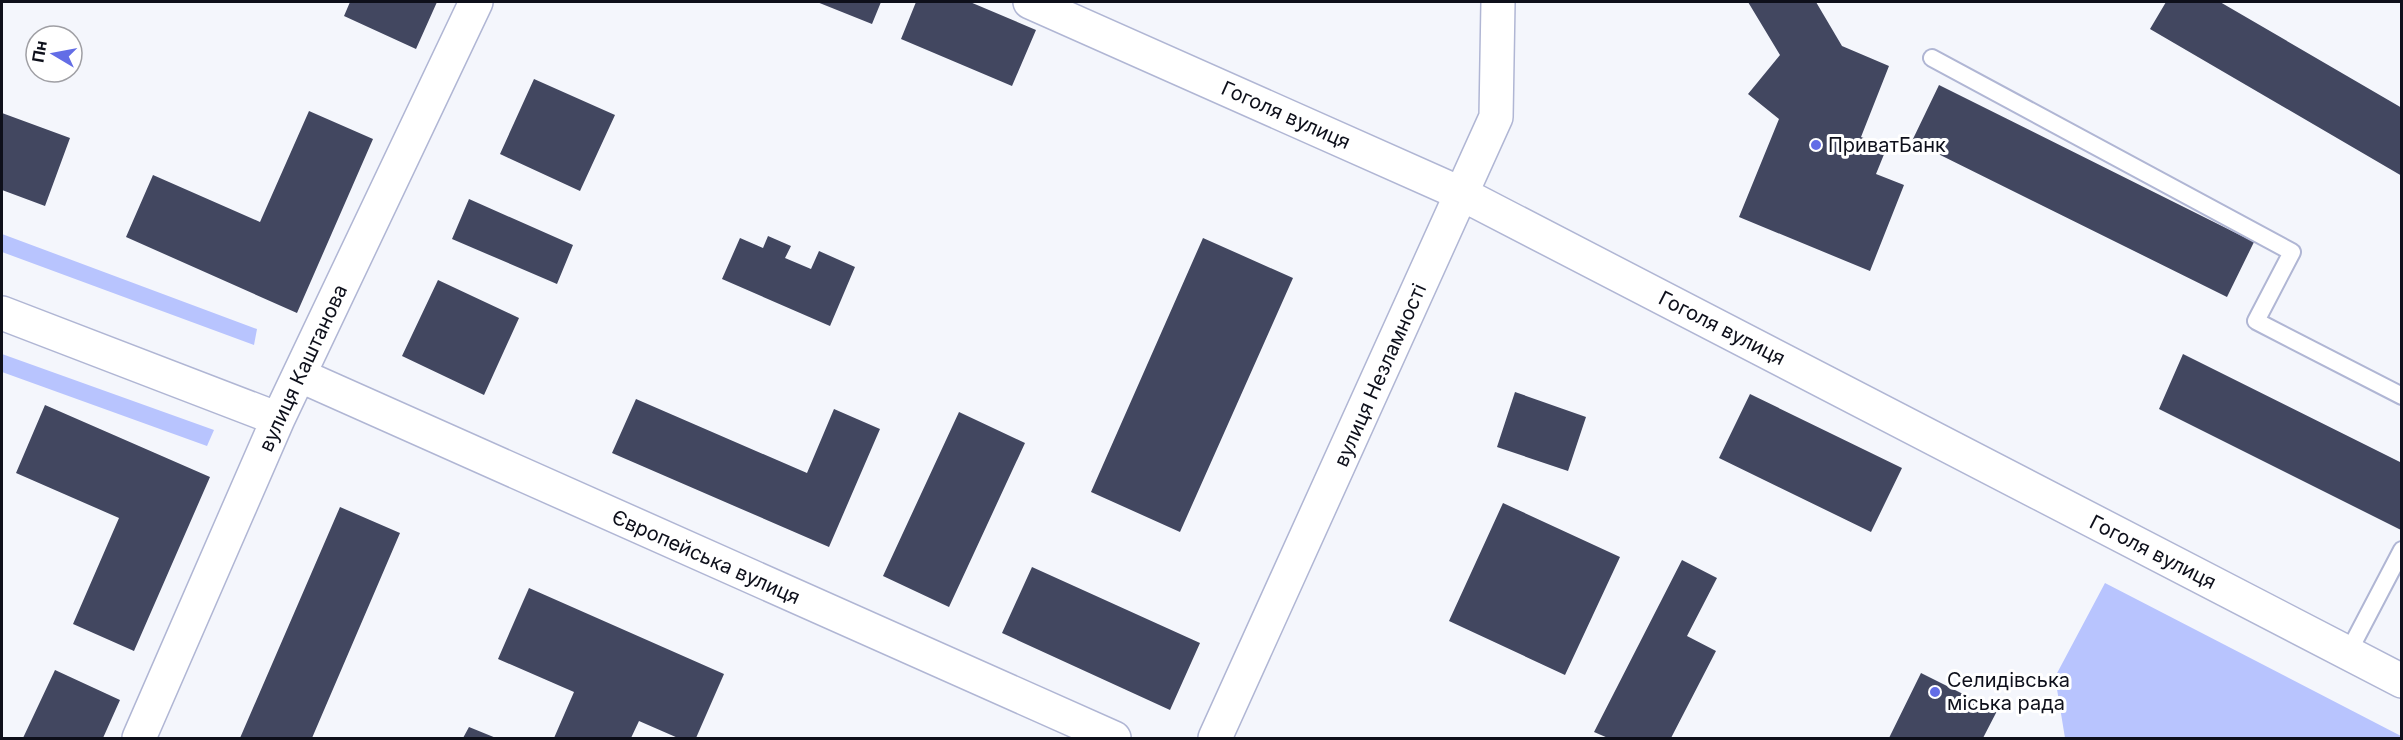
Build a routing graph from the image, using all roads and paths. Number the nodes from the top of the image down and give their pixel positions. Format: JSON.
{"nodes":[{"id":1,"x":476,"y":2,"type":"edge"},
{"id":2,"x":1030,"y":2,"type":"edge"},
{"id":3,"x":1498,"y":2,"type":"edge"},
{"id":4,"x":1932,"y":58,"type":"dead end"},
{"id":5,"x":1462,"y":194,"type":"junction"},
{"id":6,"x":2,"y":313,"type":"edge"},
{"id":7,"x":299,"y":375,"type":"junction"},
{"id":8,"x":2402,"y":396,"type":"edge"},
{"id":9,"x":278,"y":419,"type":"junction"},
{"id":10,"x":2402,"y":550,"type":"edge"},
{"id":11,"x":2348,"y":653,"type":"junction"},
{"id":12,"x":2402,"y":681,"type":"edge"},
{"id":13,"x":139,"y":738,"type":"edge"},
{"id":14,"x":1114,"y":738,"type":"edge"},
{"id":15,"x":1215,"y":738,"type":"edge"}],
"edges":[{"from":1,"to":7,"type":"street","name":"вулиця Каштанова"},
{"from":2,"to":5,"type":"street","name":"Гоголя вулиця"},
{"from":3,"to":5,"type":"street","name":"вулиця Незламності"},
{"from":4,"to":8,"type":"lane"},
{"from":5,"to":11,"type":"street","name":"Гоголя вулиця"},
{"from":5,"to":15,"type":"street","name":"вулиця Незламності"},
{"from":6,"to":9,"type":"street"},
{"from":7,"to":9,"type":"street","name":"вулиця Каштанова"},
{"from":7,"to":14,"type":"street","name":"Європейська вулиця"},
{"from":9,"to":13,"type":"street","name":"вулиця Каштанова"},
{"from":10,"to":11,"type":"lane"},
{"from":11,"to":12,"type":"street","name":"Гоголя вулиця"}]}
